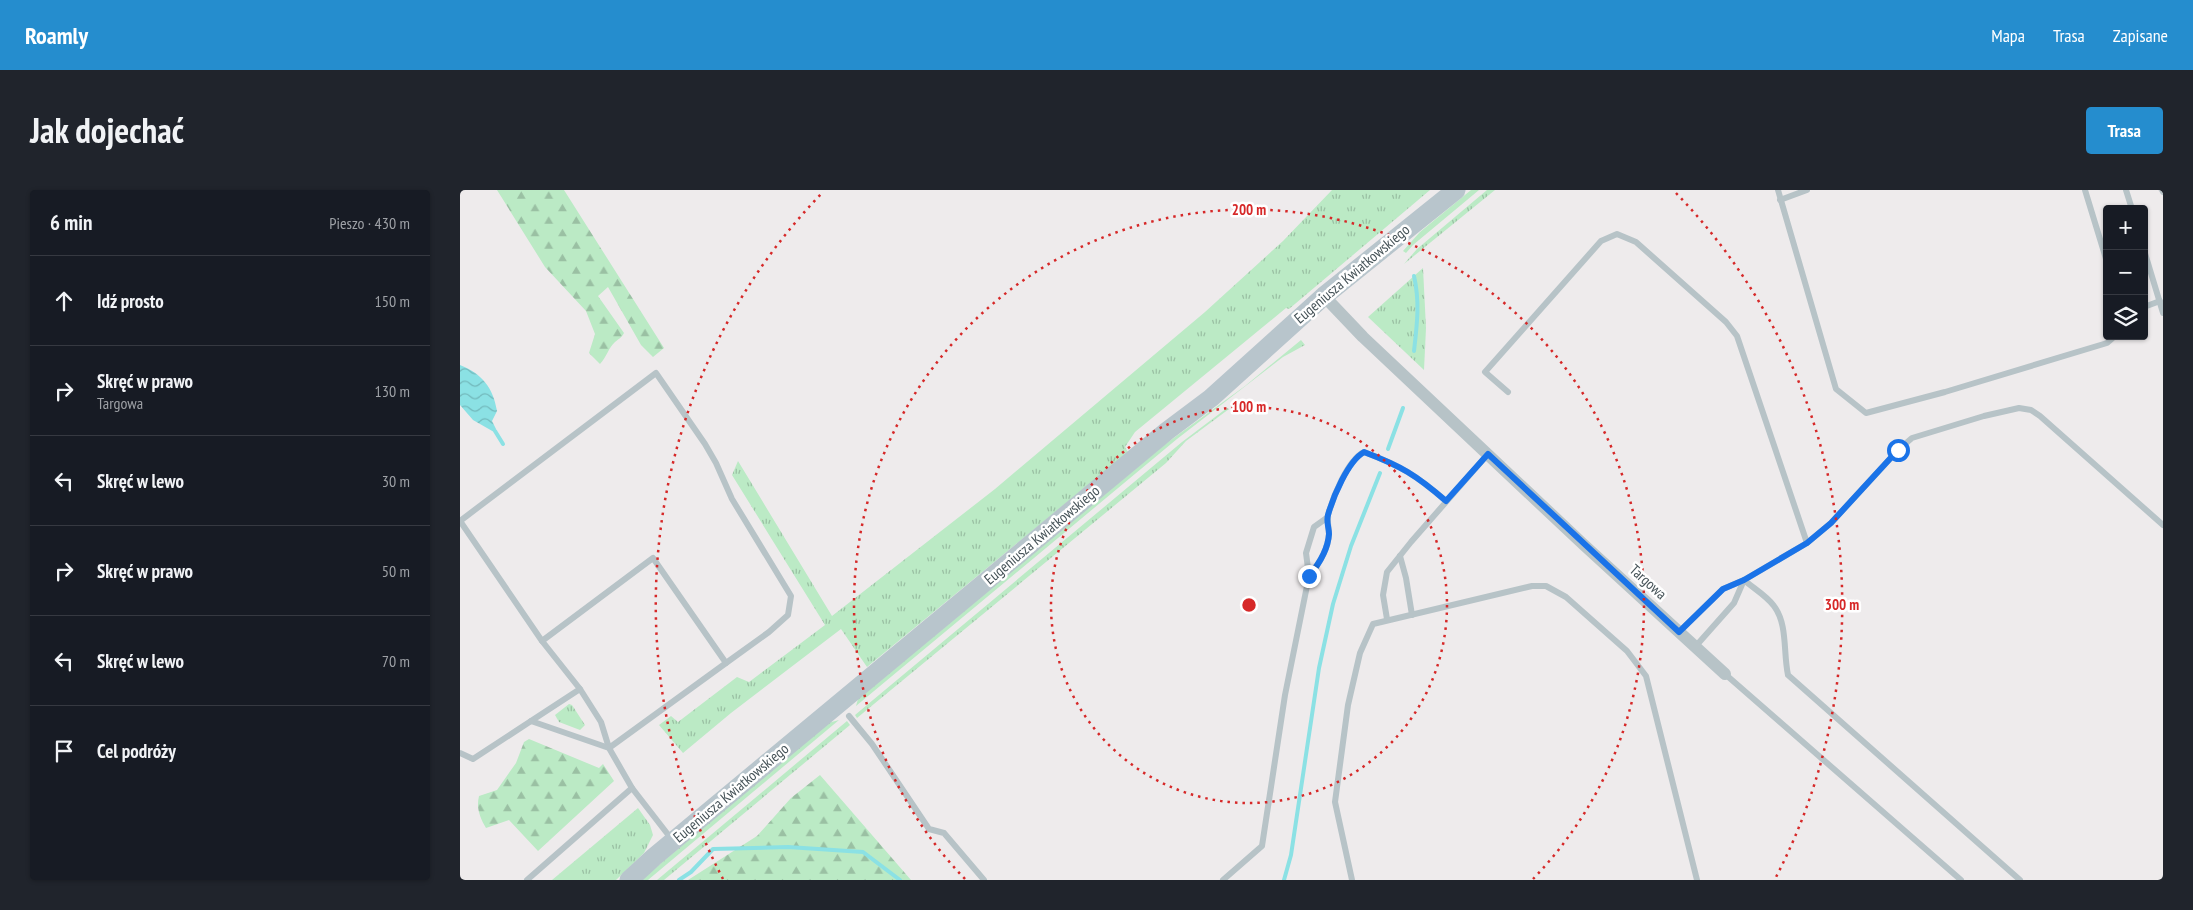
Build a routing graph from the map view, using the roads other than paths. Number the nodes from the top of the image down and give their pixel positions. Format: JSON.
{"nodes":[{"id":1,"x":1456,"y":190,"type":"edge"},
{"id":2,"x":1778,"y":190,"type":"edge"},
{"id":3,"x":1807,"y":190,"type":"edge"},
{"id":4,"x":2085,"y":190,"type":"edge"},
{"id":5,"x":2126,"y":190,"type":"edge"},
{"id":6,"x":1780,"y":200,"type":"junction"},
{"id":7,"x":2131,"y":205,"type":"edge"},
{"id":8,"x":2103,"y":250,"type":"edge"},
{"id":9,"x":2148,"y":263,"type":"edge"},
{"id":10,"x":1324,"y":296,"type":"junction"},
{"id":11,"x":2160,"y":302,"type":"junction"},
{"id":12,"x":2148,"y":306,"type":"edge"},
{"id":13,"x":2163,"y":312,"type":"edge"},
{"id":14,"x":2110,"y":340,"type":"edge"},
{"id":15,"x":1508,"y":392,"type":"dead end"},
{"id":16,"x":1488,"y":454,"type":"junction"},
{"id":17,"x":1446,"y":501,"type":"junction"},
{"id":18,"x":1328,"y":517,"type":"junction"},
{"id":19,"x":460,"y":521,"type":"edge"},
{"id":20,"x":2163,"y":525,"type":"edge"},
{"id":21,"x":1807,"y":543,"type":"junction"},
{"id":22,"x":1400,"y":556,"type":"junction"},
{"id":23,"x":1309,"y":576,"type":"junction"},
{"id":24,"x":1744,"y":580,"type":"junction"},
{"id":25,"x":1412,"y":615,"type":"junction"},
{"id":26,"x":1387,"y":620,"type":"junction"},
{"id":27,"x":1679,"y":632,"type":"junction"},
{"id":28,"x":542,"y":641,"type":"junction"},
{"id":29,"x":1695,"y":647,"type":"junction"},
{"id":30,"x":726,"y":663,"type":"junction"},
{"id":31,"x":1725,"y":674,"type":"joint"},
{"id":32,"x":580,"y":689,"type":"junction"},
{"id":33,"x":849,"y":716,"type":"dead end"},
{"id":34,"x":531,"y":722,"type":"junction"},
{"id":35,"x":609,"y":748,"type":"junction"},
{"id":36,"x":460,"y":753,"type":"edge"},
{"id":37,"x":632,"y":788,"type":"junction"},
{"id":38,"x":674,"y":842,"type":"junction"},
{"id":39,"x":527,"y":880,"type":"edge"},
{"id":40,"x":629,"y":880,"type":"edge"},
{"id":41,"x":984,"y":880,"type":"edge"},
{"id":42,"x":1223,"y":880,"type":"edge"},
{"id":43,"x":1352,"y":880,"type":"edge"},
{"id":44,"x":1697,"y":880,"type":"edge"},
{"id":45,"x":1961,"y":880,"type":"edge"},
{"id":46,"x":2020,"y":880,"type":"edge"}],
"edges":[{"from":1,"to":10,"type":"main road","name":"Eugeniusza Kwiatkowskiego"},
{"from":2,"to":6,"type":"lane"},
{"from":3,"to":6,"type":"lane"},
{"from":4,"to":8,"type":"lane"},
{"from":5,"to":7,"type":"lane"},
{"from":6,"to":14,"type":"lane"},
{"from":9,"to":11,"type":"lane"},
{"from":10,"to":16,"type":"street","name":"Targowa"},
{"from":10,"to":38,"type":"main road","name":"Eugeniusza Kwiatkowskiego"},
{"from":11,"to":12,"type":"lane"},
{"from":11,"to":13,"type":"lane"},
{"from":15,"to":21,"type":"lane"},
{"from":16,"to":17,"type":"lane"},
{"from":16,"to":27,"type":"street","name":"Targowa"},
{"from":17,"to":18,"type":"lane"},
{"from":17,"to":22,"type":"lane"},
{"from":18,"to":23,"type":"lane"},
{"from":18,"to":23,"type":"lane"},
{"from":19,"to":28,"type":"lane"},
{"from":19,"to":30,"type":"lane"},
{"from":20,"to":21,"type":"lane"},
{"from":21,"to":24,"type":"lane"},
{"from":22,"to":25,"type":"lane"},
{"from":22,"to":26,"type":"lane"},
{"from":23,"to":42,"type":"lane"},
{"from":24,"to":27,"type":"lane"},
{"from":24,"to":29,"type":"lane"},
{"from":24,"to":46,"type":"lane"},
{"from":25,"to":26,"type":"lane"},
{"from":25,"to":44,"type":"lane"},
{"from":26,"to":43,"type":"lane"},
{"from":27,"to":29,"type":"street","name":"Targowa"},
{"from":28,"to":30,"type":"lane"},
{"from":28,"to":32,"type":"lane"},
{"from":29,"to":31,"type":"street","name":"Targowa"},
{"from":30,"to":35,"type":"lane"},
{"from":31,"to":45,"type":"lane","name":"Targowa"},
{"from":32,"to":34,"type":"lane"},
{"from":32,"to":35,"type":"lane"},
{"from":33,"to":41,"type":"lane"},
{"from":34,"to":35,"type":"lane"},
{"from":34,"to":36,"type":"lane"},
{"from":35,"to":37,"type":"lane"},
{"from":37,"to":38,"type":"lane"},
{"from":37,"to":39,"type":"lane"},
{"from":38,"to":40,"type":"main road","name":"Eugeniusza Kwiatkowskiego"}]}
